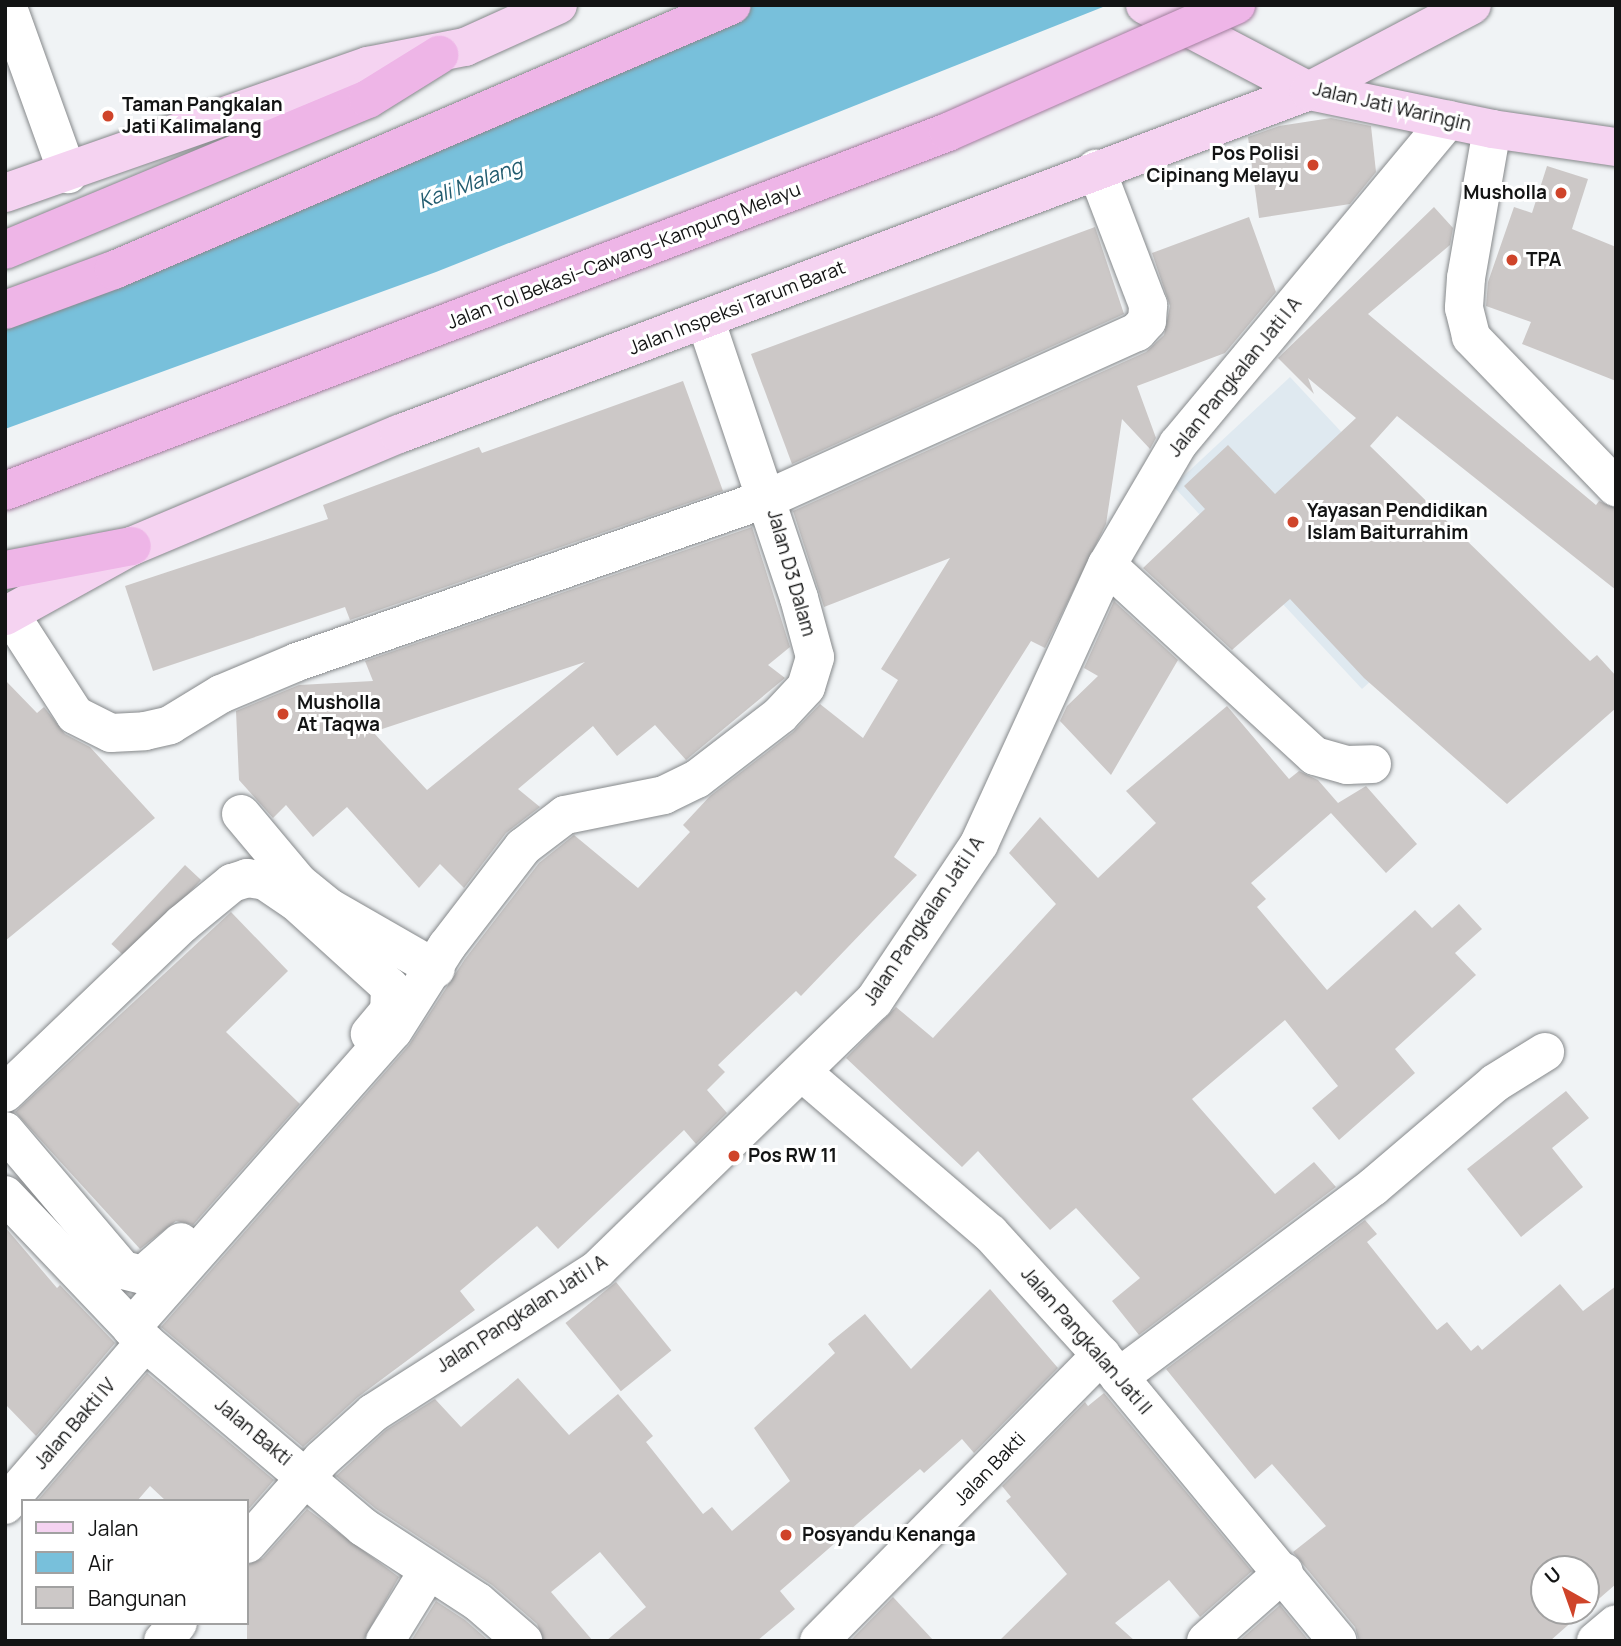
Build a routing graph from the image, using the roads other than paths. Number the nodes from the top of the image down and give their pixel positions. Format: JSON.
{"nodes":[{"id":1,"x":7,"y":5,"type":"edge"},
{"id":2,"x":515,"y":5,"type":"edge"},
{"id":3,"x":558,"y":5,"type":"edge"},
{"id":4,"x":732,"y":5,"type":"edge"},
{"id":5,"x":1236,"y":5,"type":"edge"},
{"id":6,"x":1472,"y":5,"type":"edge"},
{"id":7,"x":1148,"y":7,"type":"edge"},
{"id":8,"x":439,"y":55,"type":"junction"},
{"id":9,"x":1309,"y":91,"type":"junction"},
{"id":10,"x":1448,"y":120,"type":"junction"},
{"id":11,"x":1492,"y":130,"type":"junction"},
{"id":12,"x":1616,"y":147,"type":"edge"},
{"id":13,"x":1096,"y":169,"type":"junction"},
{"id":14,"x":68,"y":174,"type":"junction"},
{"id":15,"x":5,"y":194,"type":"edge"},
{"id":16,"x":5,"y":250,"type":"edge"},
{"id":17,"x":5,"y":310,"type":"edge"},
{"id":18,"x":706,"y":321,"type":"junction"},
{"id":19,"x":1616,"y":487,"type":"edge"},
{"id":20,"x":5,"y":491,"type":"edge"},
{"id":21,"x":769,"y":498,"type":"junction"},
{"id":22,"x":132,"y":546,"type":"junction"},
{"id":23,"x":1107,"y":565,"type":"junction"},
{"id":24,"x":5,"y":570,"type":"edge"},
{"id":25,"x":7,"y":615,"type":"edge"},
{"id":26,"x":1372,"y":764,"type":"dead end"},
{"id":27,"x":241,"y":814,"type":"dead end"},
{"id":28,"x":436,"y":969,"type":"junction"},
{"id":29,"x":1545,"y":1052,"type":"dead end"},
{"id":30,"x":803,"y":1073,"type":"junction"},
{"id":31,"x":5,"y":1093,"type":"edge"},
{"id":32,"x":5,"y":1131,"type":"edge"},
{"id":33,"x":6,"y":1199,"type":"edge"},
{"id":34,"x":138,"y":1335,"type":"junction"},
{"id":35,"x":1110,"y":1366,"type":"junction"},
{"id":36,"x":306,"y":1476,"type":"junction"},
{"id":37,"x":5,"y":1505,"type":"edge"},
{"id":38,"x":248,"y":1543,"type":"edge"},
{"id":39,"x":1284,"y":1572,"type":"junction"},
{"id":40,"x":427,"y":1573,"type":"junction"},
{"id":41,"x":1616,"y":1624,"type":"edge"},
{"id":42,"x":176,"y":1625,"type":"edge"},
{"id":43,"x":163,"y":1641,"type":"edge"},
{"id":44,"x":385,"y":1641,"type":"edge"},
{"id":45,"x":523,"y":1641,"type":"edge"},
{"id":46,"x":818,"y":1641,"type":"edge"},
{"id":47,"x":1206,"y":1641,"type":"edge"},
{"id":48,"x":1338,"y":1641,"type":"edge"},
{"id":49,"x":1596,"y":1641,"type":"edge"}],
"edges":[{"from":1,"to":14,"type":"street"},
{"from":2,"to":8,"type":"main road"},
{"from":3,"to":8,"type":"main road"},
{"from":4,"to":17,"type":"highway"},
{"from":5,"to":20,"type":"highway","name":"Jalan Tol Bekasi–Cawang–Kampung Melayu","bridge":true},
{"from":6,"to":9,"type":"main road","name":"Jalan Inspeksi Tarum Barat"},
{"from":7,"to":9,"type":"main road","name":"Jalan Jati Waringin"},
{"from":8,"to":14,"type":"main road"},
{"from":8,"to":16,"type":"highway"},
{"from":9,"to":10,"type":"main road","name":"Jalan Jati Waringin"},
{"from":9,"to":13,"type":"main road","name":"Jalan Inspeksi Tarum Barat"},
{"from":10,"to":11,"type":"main road","name":"Jalan Jati Waringin"},
{"from":10,"to":23,"type":"street","name":"Jalan Pangkalan Jati I A"},
{"from":11,"to":12,"type":"main road","name":"Jalan Jati Waringin"},
{"from":11,"to":19,"type":"street"},
{"from":13,"to":18,"type":"main road","name":"Jalan Inspeksi Tarum Barat"},
{"from":13,"to":21,"type":"street"},
{"from":14,"to":15,"type":"main road"},
{"from":18,"to":21,"type":"street","name":"Jalan D3 Dalam"},
{"from":18,"to":22,"type":"main road","name":"Jalan Inspeksi Tarum Barat"},
{"from":21,"to":25,"type":"street"},
{"from":21,"to":28,"type":"street","name":"Jalan D3 Dalam"},
{"from":22,"to":24,"type":"highway"},
{"from":22,"to":25,"type":"main road","name":"Jalan Inspeksi Tarum Barat"},
{"from":23,"to":26,"type":"street"},
{"from":23,"to":30,"type":"street","name":"Jalan Pangkalan Jati I A"},
{"from":27,"to":28,"type":"street"},
{"from":28,"to":34,"type":"street","name":"Jalan D3 Dalam"},
{"from":29,"to":35,"type":"street","name":"Jalan Bakti"},
{"from":30,"to":35,"type":"street","name":"Jalan Pangkalan Jati II"},
{"from":30,"to":36,"type":"street","name":"Jalan Pangkalan Jati I A"},
{"from":31,"to":32,"type":"street"},
{"from":33,"to":34,"type":"street","name":"Jalan Bakti"},
{"from":34,"to":36,"type":"street","name":"Jalan Bakti"},
{"from":34,"to":37,"type":"street","name":"Jalan Bakti IV"},
{"from":35,"to":39,"type":"street","name":"Jalan Pangkalan Jati II"},
{"from":35,"to":46,"type":"street","name":"Jalan Bakti"},
{"from":36,"to":38,"type":"street","name":"Jalan Pangkalan Jati I A"},
{"from":36,"to":40,"type":"street","name":"Jalan Bakti"},
{"from":39,"to":47,"type":"street"},
{"from":39,"to":48,"type":"street","name":"Jalan Pangkalan Jati II"},
{"from":40,"to":44,"type":"street"},
{"from":40,"to":45,"type":"street","name":"Jalan Bakti"},
{"from":41,"to":49,"type":"street"},
{"from":42,"to":43,"type":"street"}]}
